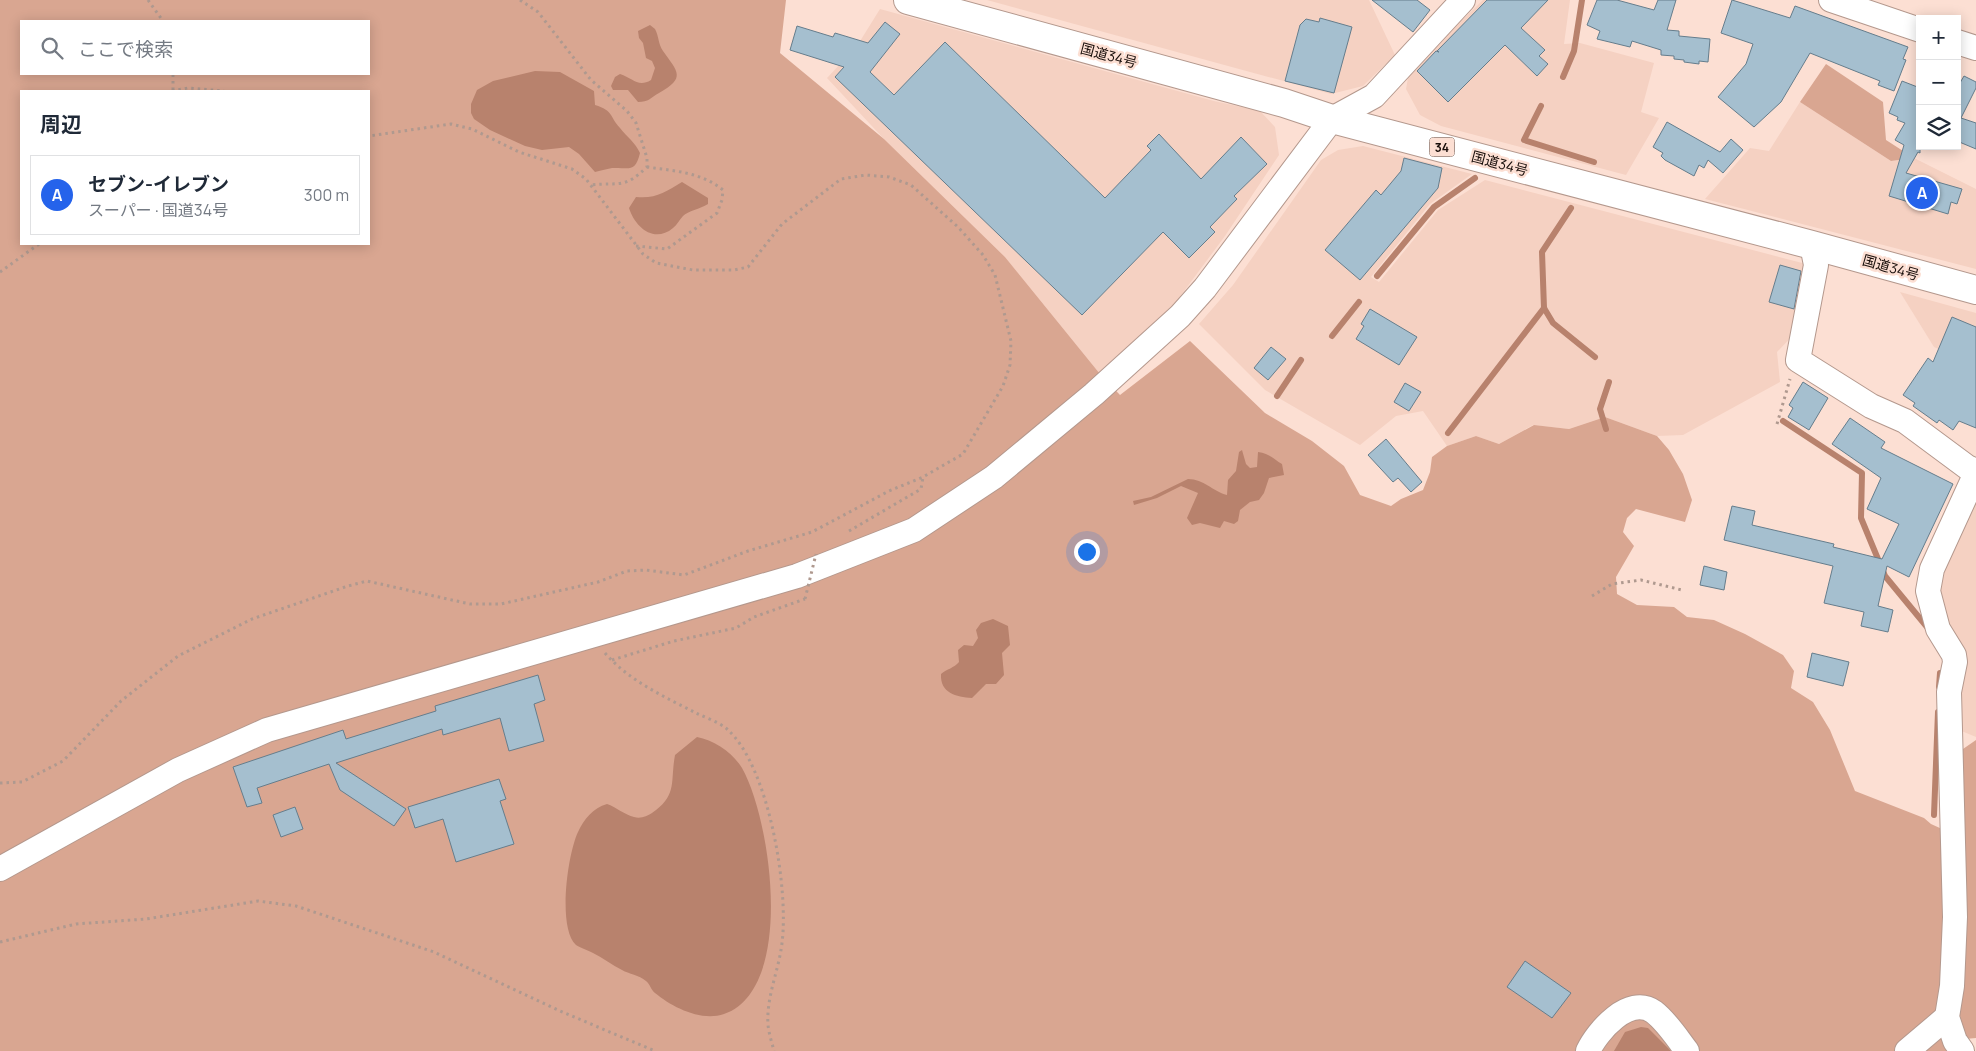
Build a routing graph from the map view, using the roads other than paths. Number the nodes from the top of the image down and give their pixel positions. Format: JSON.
{"nodes":[{"id":1,"x":908,"y":0,"type":"edge"},
{"id":2,"x":1463,"y":0,"type":"edge"},
{"id":3,"x":1831,"y":0,"type":"edge"},
{"id":4,"x":1855,"y":4,"type":"edge"},
{"id":5,"x":1916,"y":28,"type":"edge"},
{"id":6,"x":1961,"y":43,"type":"edge"},
{"id":7,"x":1976,"y":48,"type":"edge"},
{"id":8,"x":1332,"y":119,"type":"junction"},
{"id":9,"x":1812,"y":244,"type":"junction"},
{"id":10,"x":1976,"y":290,"type":"edge"},
{"id":11,"x":1976,"y":472,"type":"edge"},
{"id":12,"x":0,"y":869,"type":"edge"},
{"id":13,"x":1947,"y":1017,"type":"junction"},
{"id":14,"x":1588,"y":1051,"type":"edge"},
{"id":15,"x":1687,"y":1051,"type":"edge"},
{"id":16,"x":1907,"y":1051,"type":"edge"},
{"id":17,"x":1962,"y":1051,"type":"edge"}],
"edges":[{"from":1,"to":8,"type":"highway","name":"国道34号","number":"34"},
{"from":2,"to":8,"type":"street"},
{"from":3,"to":4,"type":"street"},
{"from":4,"to":5,"type":"street"},
{"from":6,"to":7,"type":"street"},
{"from":8,"to":9,"type":"highway","name":"国道34号","number":"34"},
{"from":8,"to":12,"type":"street"},
{"from":9,"to":10,"type":"highway","name":"国道34号","number":"34"},
{"from":9,"to":11,"type":"street"},
{"from":11,"to":13,"type":"street"},
{"from":13,"to":16,"type":"street"},
{"from":13,"to":17,"type":"street"},
{"from":14,"to":15,"type":"street"}]}
